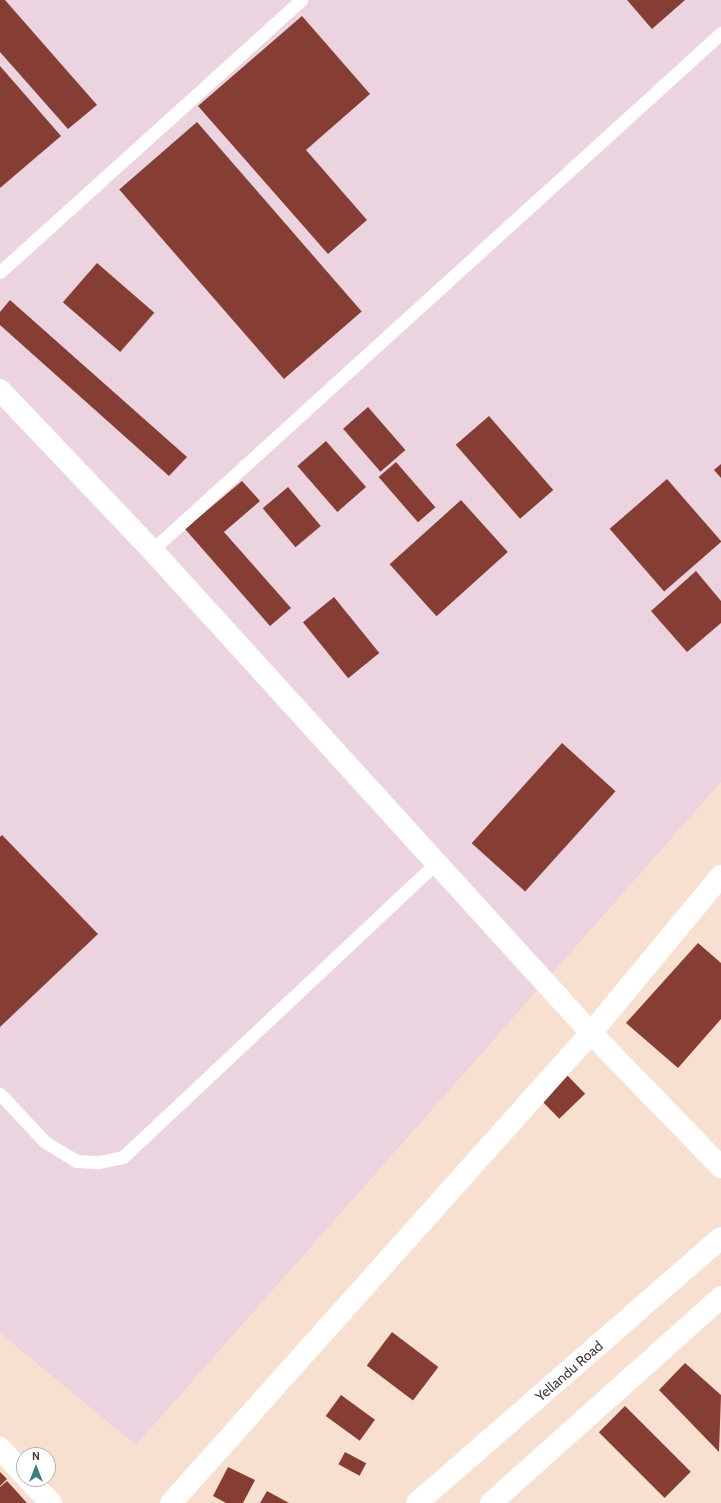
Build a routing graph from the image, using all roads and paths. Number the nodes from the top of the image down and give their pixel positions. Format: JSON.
{"nodes":[{"id":1,"x":301,"y":0,"type":"edge"},
{"id":2,"x":721,"y":33,"type":"edge"},
{"id":3,"x":0,"y":272,"type":"edge"},
{"id":4,"x":0,"y":390,"type":"edge"},
{"id":5,"x":152,"y":550,"type":"junction"},
{"id":6,"x":436,"y":863,"type":"junction"},
{"id":7,"x":721,"y":876,"type":"edge"},
{"id":8,"x":591,"y":1033,"type":"junction"},
{"id":9,"x":0,"y":1094,"type":"edge"},
{"id":10,"x":721,"y":1167,"type":"edge"},
{"id":11,"x":721,"y":1238,"type":"edge"},
{"id":12,"x":721,"y":1297,"type":"edge"},
{"id":13,"x":0,"y":1448,"type":"edge"},
{"id":14,"x":16,"y":1466,"type":"edge"},
{"id":15,"x":36,"y":1487,"type":"edge"},
{"id":16,"x":51,"y":1503,"type":"edge"},
{"id":17,"x":171,"y":1503,"type":"edge"},
{"id":18,"x":417,"y":1503,"type":"edge"},
{"id":19,"x":491,"y":1503,"type":"edge"}],
"edges":[{"from":1,"to":3,"type":"lane"},
{"from":2,"to":5,"type":"lane"},
{"from":4,"to":5,"type":"street"},
{"from":5,"to":6,"type":"street"},
{"from":6,"to":8,"type":"street"},
{"from":6,"to":9,"type":"lane"},
{"from":7,"to":8,"type":"street"},
{"from":8,"to":10,"type":"street"},
{"from":8,"to":17,"type":"street"},
{"from":11,"to":18,"type":"street","name":"Yellandu Road"},
{"from":12,"to":19,"type":"street"},
{"from":13,"to":14,"type":"street"},
{"from":15,"to":16,"type":"street"}]}
